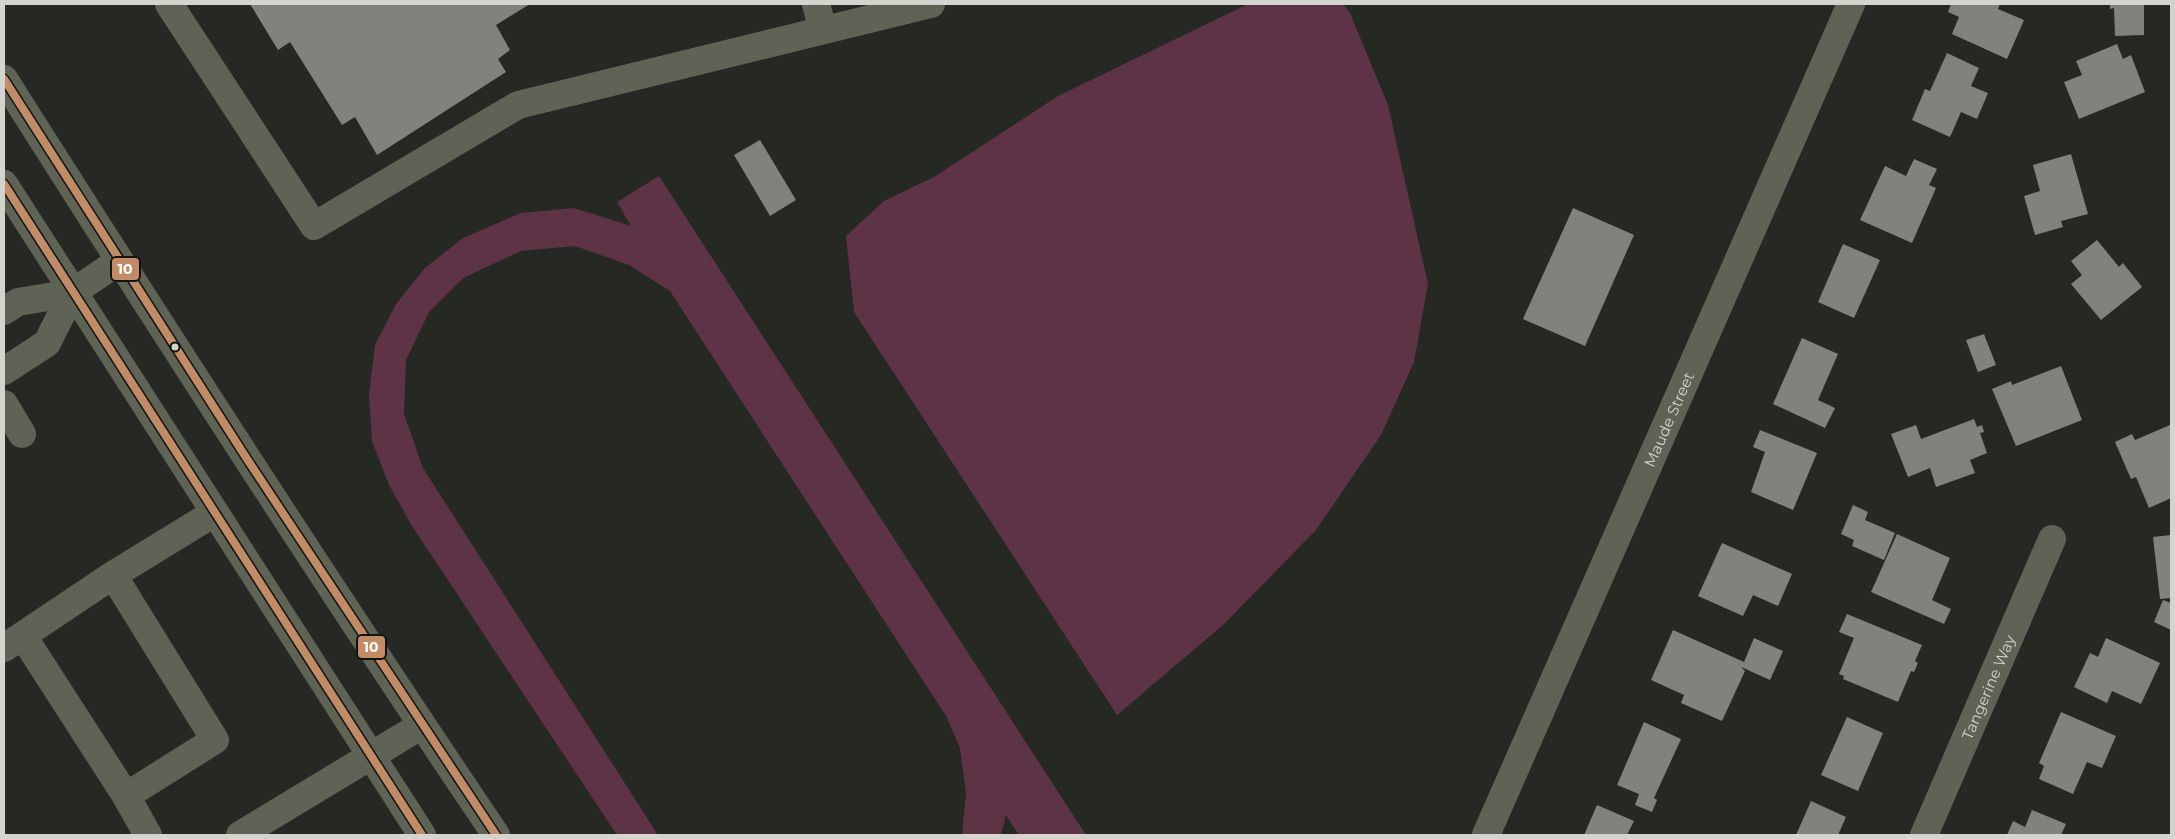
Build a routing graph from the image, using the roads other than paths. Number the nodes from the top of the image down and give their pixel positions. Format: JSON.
{"nodes":[{"id":1,"x":169,"y":4,"type":"edge"},
{"id":2,"x":816,"y":4,"type":"edge"},
{"id":3,"x":932,"y":4,"type":"edge"},
{"id":4,"x":1851,"y":4,"type":"edge"},
{"id":5,"x":823,"y":30,"type":"junction"},
{"id":6,"x":4,"y":79,"type":"edge"},
{"id":7,"x":4,"y":184,"type":"edge"},
{"id":8,"x":119,"y":261,"type":"junction"},
{"id":9,"x":72,"y":293,"type":"junction"},
{"id":10,"x":4,"y":311,"type":"edge"},
{"id":11,"x":4,"y":371,"type":"edge"},
{"id":12,"x":4,"y":404,"type":"edge"},
{"id":13,"x":22,"y":434,"type":"dead end"},
{"id":14,"x":214,"y":512,"type":"junction"},
{"id":15,"x":2052,"y":539,"type":"dead end"},
{"id":16,"x":113,"y":575,"type":"junction"},
{"id":17,"x":13,"y":642,"type":"edge"},
{"id":18,"x":422,"y":725,"type":"junction"},
{"id":19,"x":370,"y":756,"type":"junction"},
{"id":20,"x":126,"y":796,"type":"junction"},
{"id":21,"x":148,"y":835,"type":"edge"},
{"id":22,"x":240,"y":835,"type":"edge"},
{"id":23,"x":422,"y":835,"type":"edge"},
{"id":24,"x":496,"y":835,"type":"edge"},
{"id":25,"x":1486,"y":835,"type":"edge"},
{"id":26,"x":1924,"y":835,"type":"edge"}],
"edges":[{"from":1,"to":5,"type":"street"},
{"from":2,"to":5,"type":"street"},
{"from":3,"to":5,"type":"street"},
{"from":4,"to":25,"type":"street","name":"Maude Street"},
{"from":6,"to":8,"type":"main road"},
{"from":7,"to":9,"type":"main road"},
{"from":8,"to":9,"type":"street"},
{"from":8,"to":18,"type":"main road"},
{"from":9,"to":10,"type":"street"},
{"from":9,"to":11,"type":"street"},
{"from":9,"to":14,"type":"main road"},
{"from":12,"to":13,"type":"street"},
{"from":14,"to":16,"type":"street"},
{"from":14,"to":19,"type":"main road"},
{"from":15,"to":26,"type":"street","name":"Tangerine Way"},
{"from":16,"to":17,"type":"street"},
{"from":16,"to":20,"type":"street"},
{"from":17,"to":20,"type":"street"},
{"from":18,"to":19,"type":"street"},
{"from":18,"to":24,"type":"main road"},
{"from":19,"to":22,"type":"street"},
{"from":19,"to":23,"type":"main road"},
{"from":20,"to":21,"type":"street"}]}
